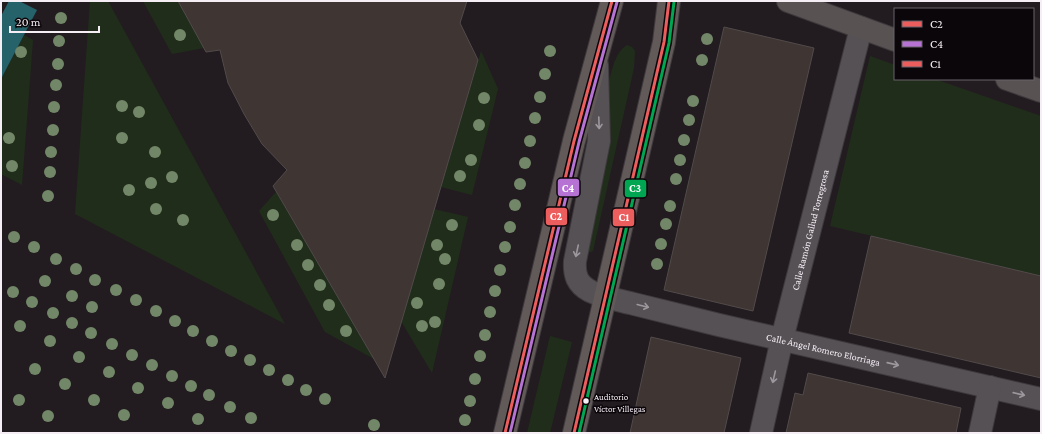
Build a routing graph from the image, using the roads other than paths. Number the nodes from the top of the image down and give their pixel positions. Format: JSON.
{"nodes":[{"id":1,"x":612,"y":1,"type":"edge"},
{"id":2,"x":669,"y":1,"type":"edge"},
{"id":3,"x":788,"y":1,"type":"edge"},
{"id":4,"x":861,"y":28,"type":"junction"},
{"id":5,"x":894,"y":40,"type":"edge"},
{"id":6,"x":596,"y":56,"type":"junction"},
{"id":7,"x":1010,"y":80,"type":"edge"},
{"id":8,"x":1041,"y":91,"type":"edge"},
{"id":9,"x":606,"y":297,"type":"junction"},
{"id":10,"x":782,"y":339,"type":"junction"},
{"id":11,"x":990,"y":387,"type":"junction"},
{"id":12,"x":1041,"y":399,"type":"edge"},
{"id":13,"x":505,"y":433,"type":"edge"},
{"id":14,"x":574,"y":433,"type":"edge"},
{"id":15,"x":761,"y":433,"type":"edge"},
{"id":16,"x":980,"y":433,"type":"edge"}],
"edges":[{"from":1,"to":6,"type":"main road"},
{"from":2,"to":9,"type":"main road"},
{"from":3,"to":4,"type":"main road"},
{"from":4,"to":5,"type":"main road"},
{"from":4,"to":10,"type":"street","name":"Calle Ramón Gallud Torregrosa"},
{"from":6,"to":9,"type":"street","name":"Calle Ángel Romero Elorriaga","one_way":true},
{"from":6,"to":13,"type":"main road"},
{"from":7,"to":8,"type":"main road"},
{"from":9,"to":10,"type":"street","name":"Calle Ángel Romero Elorriaga","one_way":true},
{"from":9,"to":14,"type":"main road"},
{"from":10,"to":11,"type":"street","name":"Calle Ángel Romero Elorriaga","one_way":true},
{"from":10,"to":15,"type":"street","name":"Calle Ramón Gallud Torregrosa","one_way":true},
{"from":11,"to":12,"type":"street","name":"Calle Ángel Romero Elorriaga","one_way":true},
{"from":11,"to":16,"type":"street"}]}
